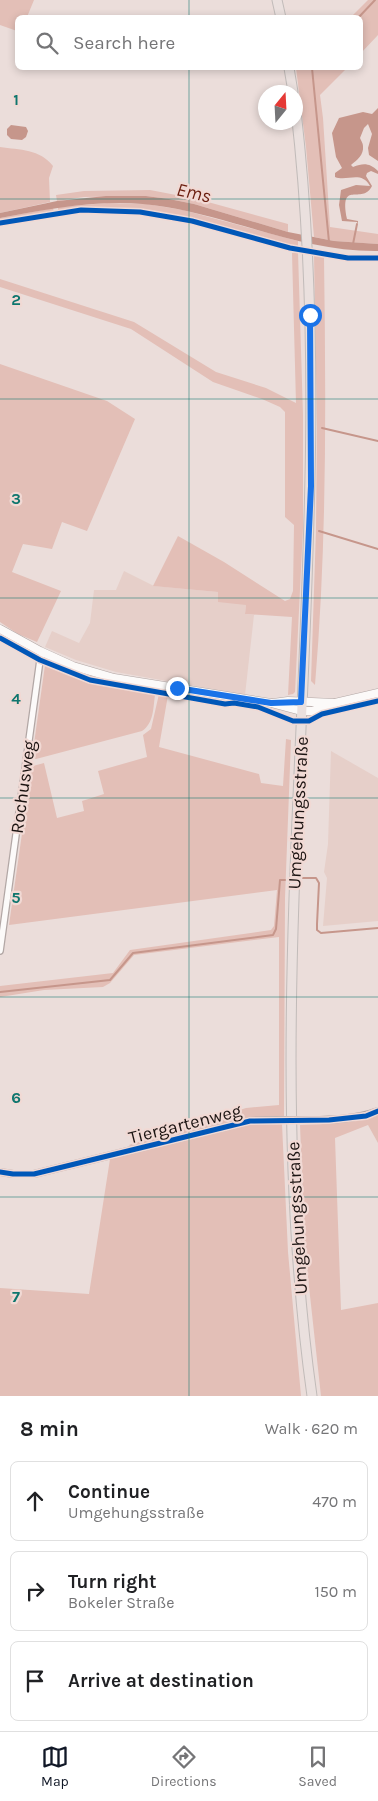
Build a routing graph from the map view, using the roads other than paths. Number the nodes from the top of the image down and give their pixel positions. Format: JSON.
{"nodes":[{"id":1,"x":277,"y":0,"type":"edge"},
{"id":2,"x":280,"y":15,"type":"edge"},
{"id":3,"x":289,"y":70,"type":"edge"},
{"id":4,"x":292,"y":85,"type":"edge"},
{"id":5,"x":298,"y":130,"type":"edge"},
{"id":6,"x":0,"y":629,"type":"edge"},
{"id":7,"x":43,"y":653,"type":"junction"},
{"id":8,"x":378,"y":694,"type":"edge"},
{"id":9,"x":301,"y":706,"type":"junction"},
{"id":10,"x":0,"y":952,"type":"edge"},
{"id":11,"x":378,"y":1112,"type":"edge"},
{"id":12,"x":0,"y":1172,"type":"edge"},
{"id":13,"x":312,"y":1396,"type":"edge"}],
"edges":[{"from":1,"to":2,"type":"main road"},
{"from":3,"to":4,"type":"main road"},
{"from":5,"to":9,"type":"main road","name":"Umgehungsstraße"},
{"from":6,"to":7,"type":"main road"},
{"from":7,"to":9,"type":"main road"},
{"from":7,"to":10,"type":"street","name":"Rochusweg"},
{"from":8,"to":9,"type":"main road"},
{"from":9,"to":13,"type":"main road","name":"Umgehungsstraße"},
{"from":11,"to":12,"type":"street","name":"Tiergartenweg","bridge":true}]}
